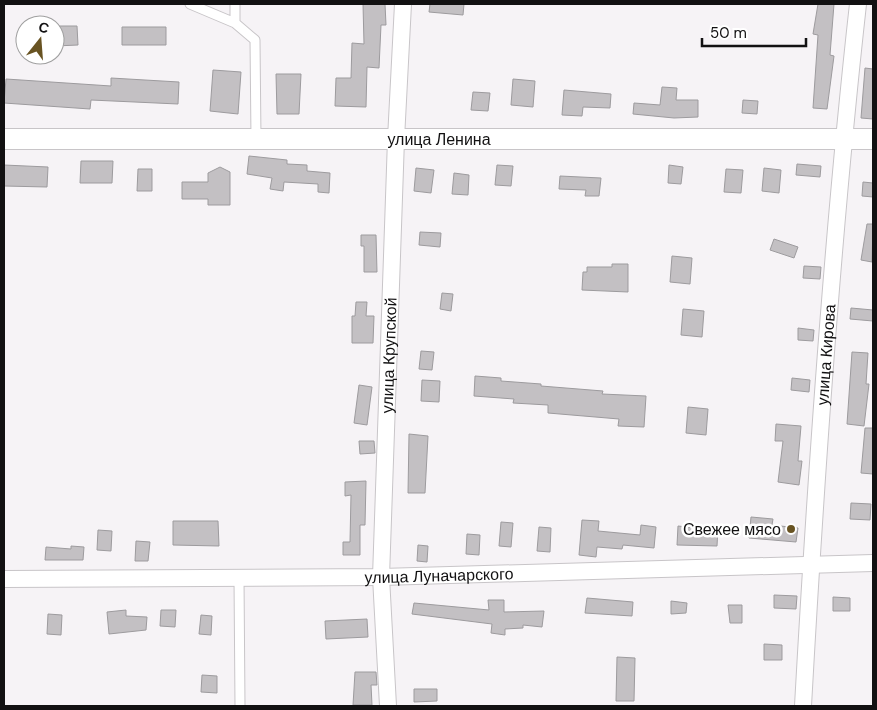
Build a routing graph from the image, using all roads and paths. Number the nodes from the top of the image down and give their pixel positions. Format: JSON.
{"nodes":[{"id":1,"x":190,"y":4,"type":"edge"},
{"id":2,"x":235,"y":4,"type":"edge"},
{"id":3,"x":403,"y":4,"type":"edge"},
{"id":4,"x":858,"y":4,"type":"edge"},
{"id":5,"x":235,"y":23,"type":"junction"},
{"id":6,"x":4,"y":139,"type":"edge"},
{"id":7,"x":396,"y":139,"type":"junction"},
{"id":8,"x":843,"y":139,"type":"junction"},
{"id":9,"x":873,"y":139,"type":"edge"},
{"id":10,"x":256,"y":140,"type":"junction"},
{"id":11,"x":873,"y":564,"type":"edge"},
{"id":12,"x":811,"y":566,"type":"junction"},
{"id":13,"x":381,"y":577,"type":"junction"},
{"id":14,"x":239,"y":578,"type":"junction"},
{"id":15,"x":4,"y":579,"type":"edge"},
{"id":16,"x":240,"y":706,"type":"edge"},
{"id":17,"x":388,"y":706,"type":"edge"},
{"id":18,"x":803,"y":706,"type":"edge"}],
"edges":[{"from":1,"to":5,"type":"lane"},
{"from":2,"to":5,"type":"lane"},
{"from":3,"to":7,"type":"street","name":"улица Крупской"},
{"from":4,"to":8,"type":"street","name":"улица Кирова"},
{"from":5,"to":10,"type":"lane"},
{"from":6,"to":10,"type":"street","name":"улица Ленина"},
{"from":7,"to":8,"type":"street","name":"улица Ленина"},
{"from":7,"to":10,"type":"street","name":"улица Ленина"},
{"from":7,"to":13,"type":"street","name":"улица Крупской"},
{"from":8,"to":9,"type":"street","name":"улица Ленина"},
{"from":8,"to":12,"type":"street","name":"улица Кирова"},
{"from":11,"to":12,"type":"street","name":"улица Луначарского"},
{"from":12,"to":13,"type":"street","name":"улица Луначарского"},
{"from":12,"to":18,"type":"street","name":"улица Кирова"},
{"from":13,"to":14,"type":"street","name":"улица Луначарского"},
{"from":13,"to":17,"type":"street","name":"улица Крупской"},
{"from":14,"to":15,"type":"street","name":"улица Луначарского"},
{"from":14,"to":16,"type":"lane"}]}
